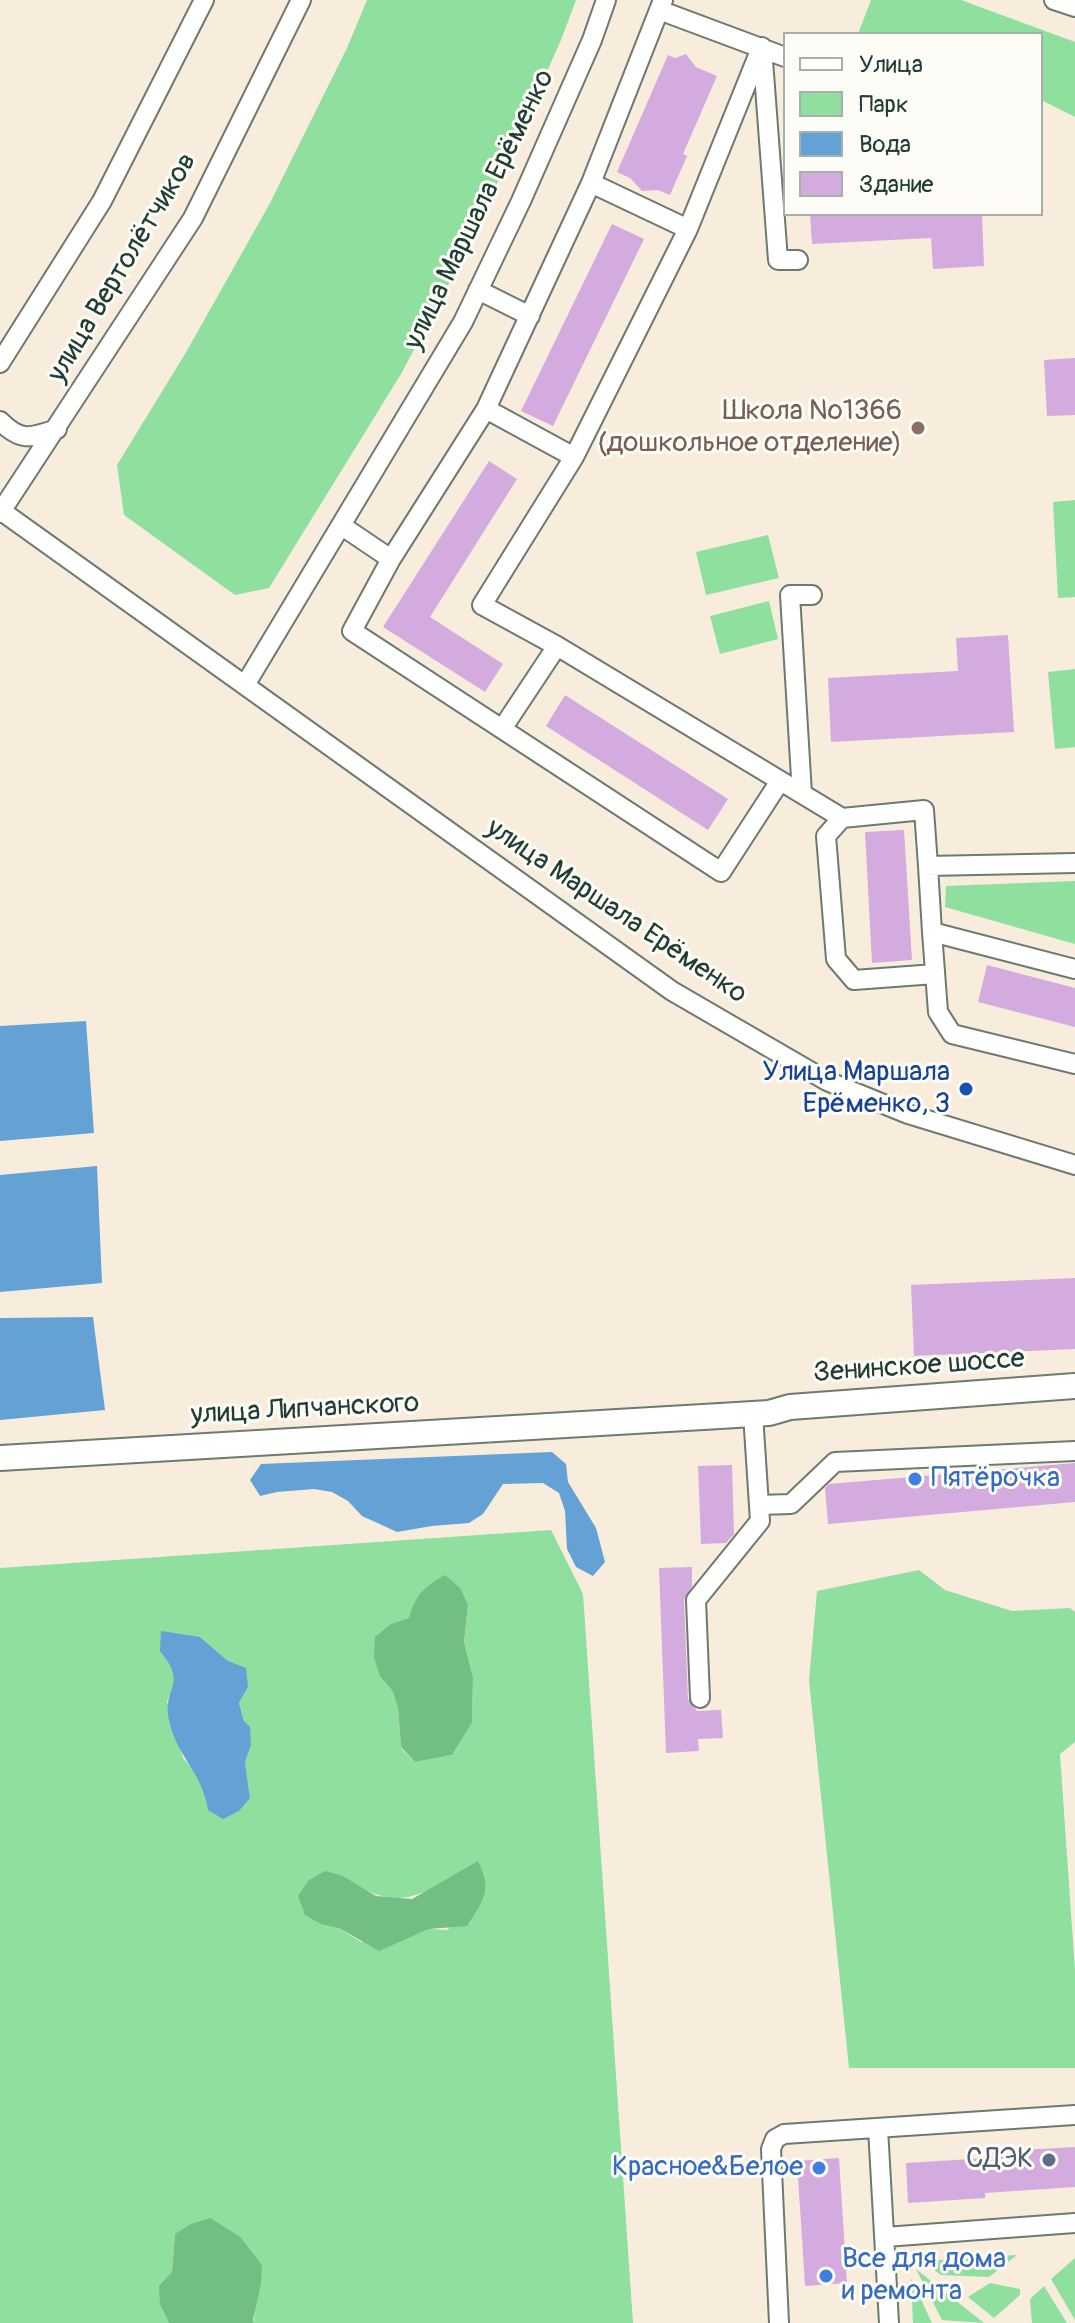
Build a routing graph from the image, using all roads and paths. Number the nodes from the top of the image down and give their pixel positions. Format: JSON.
{"nodes":[{"id":1,"x":204,"y":0,"type":"edge"},
{"id":2,"x":301,"y":0,"type":"edge"},
{"id":3,"x":606,"y":0,"type":"edge"},
{"id":4,"x":661,"y":5,"type":"edge"},
{"id":5,"x":762,"y":47,"type":"junction"},
{"id":6,"x":783,"y":56,"type":"edge"},
{"id":7,"x":591,"y":183,"type":"junction"},
{"id":8,"x":688,"y":229,"type":"junction"},
{"id":9,"x":798,"y":260,"type":"dead end"},
{"id":10,"x":478,"y":290,"type":"junction"},
{"id":11,"x":530,"y":316,"type":"junction"},
{"id":12,"x":0,"y":363,"type":"edge"},
{"id":13,"x":486,"y":409,"type":"junction"},
{"id":14,"x":0,"y":421,"type":"edge"},
{"id":15,"x":57,"y":429,"type":"junction"},
{"id":16,"x":574,"y":457,"type":"junction"},
{"id":17,"x":0,"y":511,"type":"edge"},
{"id":18,"x":342,"y":526,"type":"junction"},
{"id":19,"x":391,"y":559,"type":"junction"},
{"id":20,"x":812,"y":595,"type":"dead end"},
{"id":21,"x":557,"y":646,"type":"junction"},
{"id":22,"x":245,"y":685,"type":"junction"},
{"id":23,"x":502,"y":729,"type":"junction"},
{"id":24,"x":780,"y":781,"type":"junction"},
{"id":25,"x":802,"y":794,"type":"junction"},
{"id":26,"x":842,"y":818,"type":"junction"},
{"id":27,"x":1075,"y":863,"type":"edge"},
{"id":28,"x":928,"y":866,"type":"junction"},
{"id":29,"x":932,"y":932,"type":"junction"},
{"id":30,"x":1075,"y":969,"type":"edge"},
{"id":31,"x":935,"y":974,"type":"junction"},
{"id":32,"x":1075,"y":1064,"type":"edge"},
{"id":33,"x":1075,"y":1165,"type":"edge"},
{"id":34,"x":1075,"y":1386,"type":"edge"},
{"id":35,"x":1075,"y":1402,"type":"edge"},
{"id":36,"x":761,"y":1413,"type":"junction"},
{"id":37,"x":614,"y":1421,"type":"joint"},
{"id":38,"x":1075,"y":1451,"type":"edge"},
{"id":39,"x":0,"y":1458,"type":"edge"},
{"id":40,"x":759,"y":1505,"type":"junction"},
{"id":41,"x":700,"y":1698,"type":"dead end"},
{"id":42,"x":1075,"y":2115,"type":"edge"},
{"id":43,"x":878,"y":2128,"type":"junction"},
{"id":44,"x":1075,"y":2223,"type":"edge"},
{"id":45,"x":885,"y":2237,"type":"junction"},
{"id":46,"x":779,"y":2323,"type":"edge"},
{"id":47,"x":889,"y":2323,"type":"edge"}],
"edges":[{"from":1,"to":12,"type":"street","name":"улица Вертолётчиков"},
{"from":2,"to":15,"type":"street","name":"улица Вертолётчиков"},
{"from":3,"to":10,"type":"street","name":"улица Маршала Ерёменко"},
{"from":4,"to":5,"type":"street"},
{"from":4,"to":7,"type":"street"},
{"from":5,"to":6,"type":"street"},
{"from":5,"to":8,"type":"street"},
{"from":5,"to":9,"type":"street"},
{"from":7,"to":8,"type":"street"},
{"from":7,"to":11,"type":"street"},
{"from":8,"to":16,"type":"street"},
{"from":10,"to":11,"type":"street"},
{"from":10,"to":18,"type":"street","name":"улица Маршала Ерёменко"},
{"from":11,"to":13,"type":"street"},
{"from":13,"to":16,"type":"street"},
{"from":13,"to":19,"type":"street"},
{"from":14,"to":15,"type":"street"},
{"from":15,"to":17,"type":"street","name":"улица Вертолётчиков"},
{"from":16,"to":21,"type":"street"},
{"from":17,"to":22,"type":"street","name":"улица Маршала Ерёменко"},
{"from":18,"to":19,"type":"street"},
{"from":18,"to":22,"type":"street","name":"улица Маршала Ерёменко"},
{"from":19,"to":23,"type":"street"},
{"from":20,"to":25,"type":"street"},
{"from":21,"to":23,"type":"street"},
{"from":21,"to":24,"type":"street"},
{"from":22,"to":33,"type":"street","name":"улица Маршала Ерёменко"},
{"from":23,"to":24,"type":"street"},
{"from":24,"to":25,"type":"street"},
{"from":25,"to":26,"type":"street"},
{"from":26,"to":28,"type":"street"},
{"from":26,"to":31,"type":"street"},
{"from":27,"to":28,"type":"street"},
{"from":28,"to":29,"type":"street"},
{"from":29,"to":30,"type":"street"},
{"from":29,"to":31,"type":"street"},
{"from":31,"to":32,"type":"street"},
{"from":34,"to":36,"type":"main road","name":"Зенинское шоссе"},
{"from":35,"to":36,"type":"main road","name":"Зенинское шоссе"},
{"from":36,"to":37,"type":"main road","name":"Зенинское шоссе"},
{"from":36,"to":40,"type":"street"},
{"from":37,"to":39,"type":"main road","name":"улица Липчанского"},
{"from":38,"to":40,"type":"street"},
{"from":40,"to":41,"type":"street"},
{"from":42,"to":43,"type":"street"},
{"from":43,"to":45,"type":"street"},
{"from":43,"to":46,"type":"street"},
{"from":44,"to":45,"type":"street"},
{"from":45,"to":47,"type":"street"}]}
